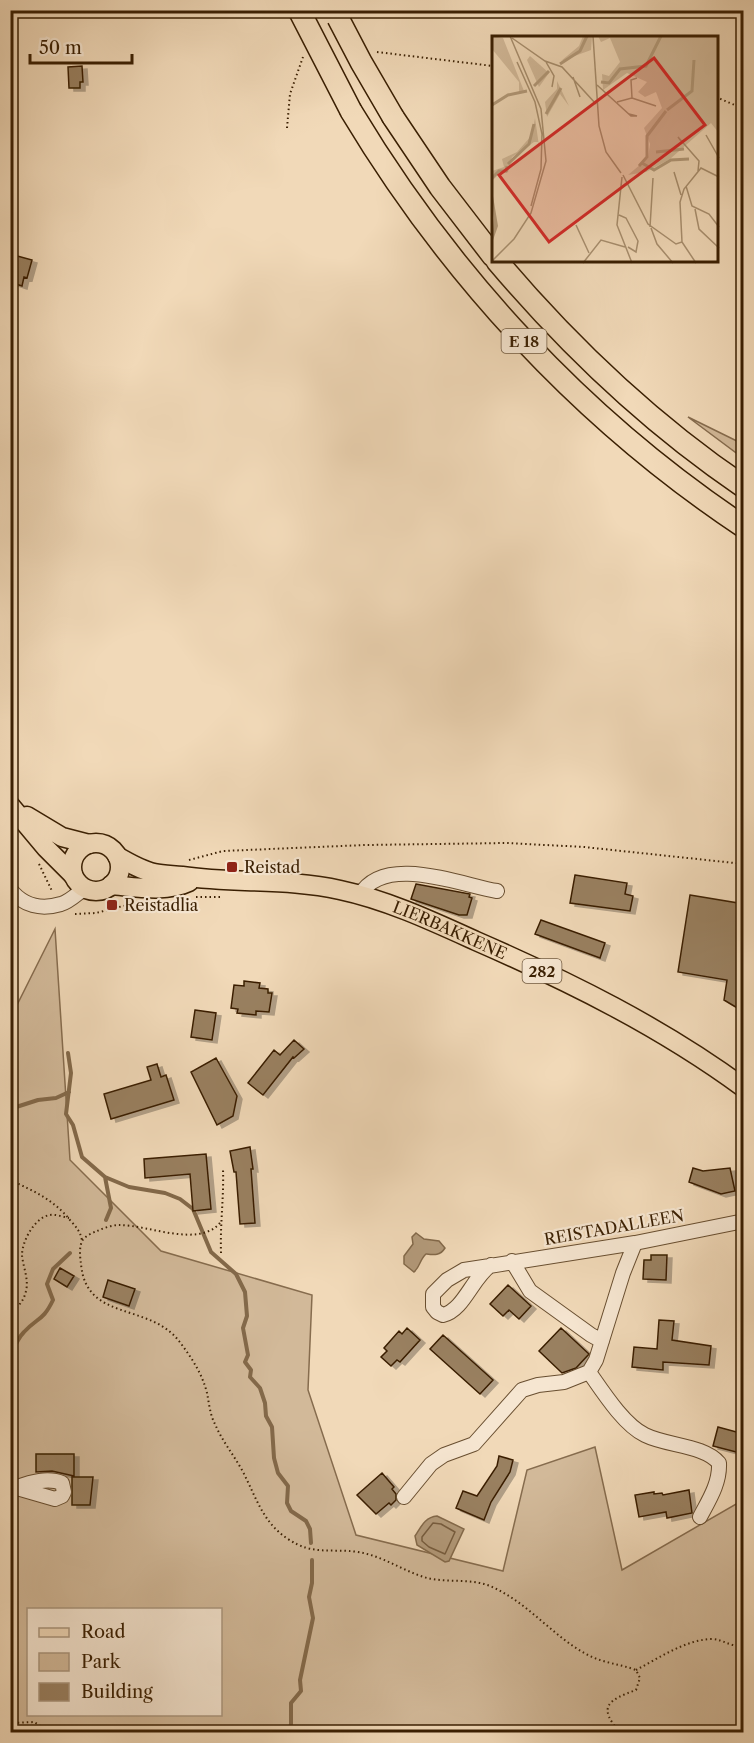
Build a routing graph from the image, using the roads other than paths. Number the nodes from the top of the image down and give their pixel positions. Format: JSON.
{"nodes":[{"id":1,"x":299,"y":11,"type":"edge"},
{"id":2,"x":336,"y":14,"type":"edge"},
{"id":3,"x":492,"y":255,"type":"edge"},
{"id":4,"x":499,"y":262,"type":"edge"},
{"id":5,"x":744,"y":487,"type":"edge"},
{"id":6,"x":744,"y":527,"type":"edge"},
{"id":7,"x":14,"y":808,"type":"edge"},
{"id":8,"x":89,"y":844,"type":"junction"},
{"id":9,"x":117,"y":856,"type":"junction"},
{"id":10,"x":79,"y":882,"type":"junction"},
{"id":11,"x":111,"y":885,"type":"junction"},
{"id":12,"x":194,"y":888,"type":"junction"},
{"id":13,"x":10,"y":889,"type":"edge"},
{"id":14,"x":497,"y":891,"type":"dead end"},
{"id":15,"x":360,"y":895,"type":"junction"},
{"id":16,"x":741,"y":1083,"type":"edge"},
{"id":17,"x":744,"y":1221,"type":"edge"},
{"id":18,"x":635,"y":1243,"type":"junction"},
{"id":19,"x":512,"y":1261,"type":"junction"},
{"id":20,"x":491,"y":1265,"type":"dead end"},
{"id":21,"x":602,"y":1341,"type":"junction"},
{"id":22,"x":589,"y":1372,"type":"junction"},
{"id":23,"x":404,"y":1497,"type":"dead end"},
{"id":24,"x":700,"y":1517,"type":"dead end"}],
"edges":[{"from":1,"to":6,"type":"highway","number":"E 18","bridge":true},
{"from":2,"to":3,"type":"highway","bridge":true},
{"from":4,"to":5,"type":"highway","number":"E 18"},
{"from":7,"to":8,"type":"main road","number":"282"},
{"from":7,"to":10,"type":"main road","number":"282"},
{"from":8,"to":9,"type":"main road","number":"282"},
{"from":8,"to":10,"type":"main road"},
{"from":9,"to":11,"type":"main road"},
{"from":9,"to":12,"type":"main road","name":"LIERBAKKENE","number":"282"},
{"from":10,"to":11,"type":"main road","number":"282"},
{"from":10,"to":13,"type":"street"},
{"from":11,"to":12,"type":"main road","name":"LIERBAKKENE","number":"282"},
{"from":12,"to":15,"type":"main road","name":"LIERBAKKENE","number":"282"},
{"from":14,"to":15,"type":"street"},
{"from":15,"to":16,"type":"main road","name":"LIERBAKKENE","number":"282"},
{"from":17,"to":18,"type":"street","name":"REISTADALLEEN"},
{"from":18,"to":19,"type":"street","name":"REISTADALLEEN"},
{"from":18,"to":21,"type":"street"},
{"from":19,"to":20,"type":"street","name":"REISTADALLEEN"},
{"from":19,"to":21,"type":"street"},
{"from":21,"to":22,"type":"street"},
{"from":22,"to":23,"type":"street"},
{"from":22,"to":24,"type":"street"}]}
